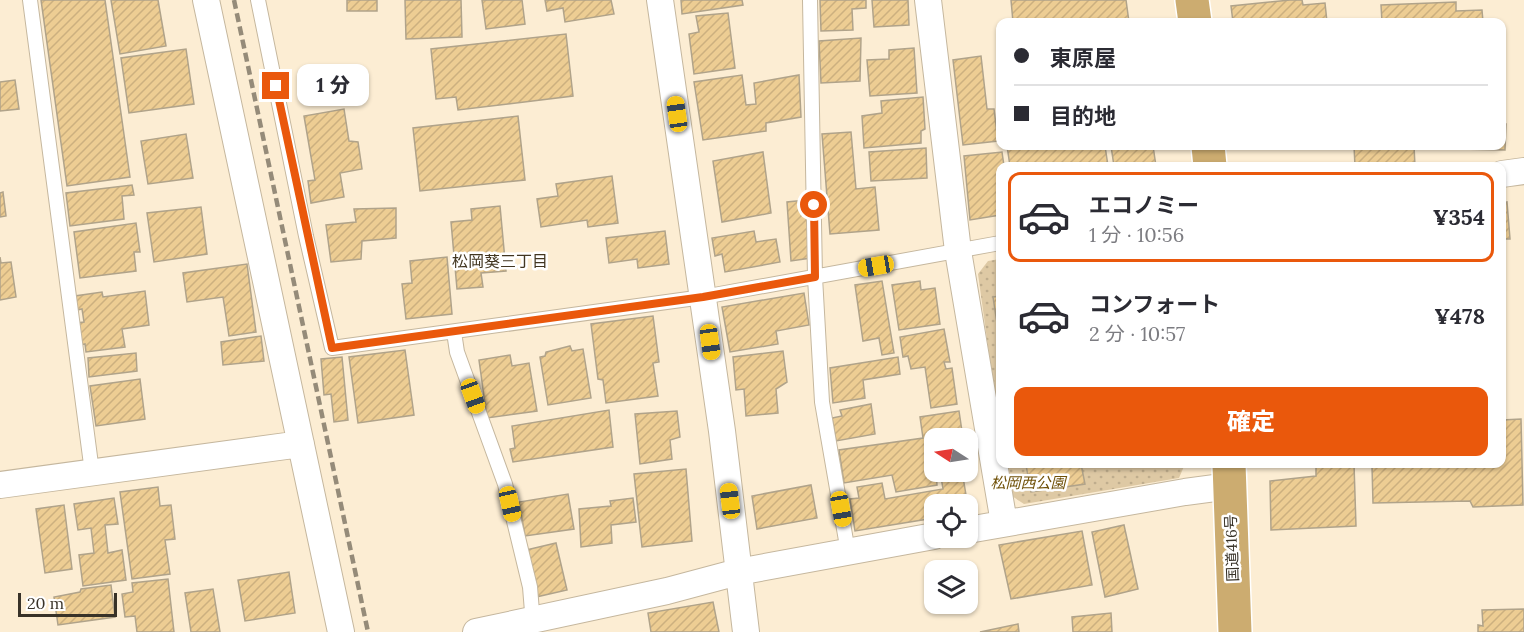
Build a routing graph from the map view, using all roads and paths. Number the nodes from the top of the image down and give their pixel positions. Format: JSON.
{"nodes":[{"id":1,"x":30,"y":0,"type":"edge"},
{"id":2,"x":206,"y":0,"type":"edge"},
{"id":3,"x":258,"y":0,"type":"edge"},
{"id":4,"x":660,"y":0,"type":"edge"},
{"id":5,"x":810,"y":0,"type":"edge"},
{"id":6,"x":928,"y":0,"type":"edge"},
{"id":7,"x":1192,"y":0,"type":"edge"},
{"id":8,"x":1194,"y":18,"type":"edge"},
{"id":9,"x":1524,"y":171,"type":"edge"},
{"id":10,"x":1506,"y":173,"type":"edge"},
{"id":11,"x":996,"y":244,"type":"edge"},
{"id":12,"x":958,"y":251,"type":"junction"},
{"id":13,"x":815,"y":277,"type":"junction"},
{"id":14,"x":703,"y":297,"type":"junction"},
{"id":15,"x":454,"y":332,"type":"junction"},
{"id":16,"x":301,"y":444,"type":"junction"},
{"id":17,"x":93,"y":472,"type":"junction"},
{"id":18,"x":1229,"y":475,"type":"edge"},
{"id":19,"x":0,"y":485,"type":"edge"},
{"id":20,"x":1004,"y":523,"type":"junction"},
{"id":21,"x":978,"y":528,"type":"edge"},
{"id":22,"x":924,"y":538,"type":"edge"},
{"id":23,"x":848,"y":552,"type":"junction"},
{"id":24,"x":738,"y":572,"type":"junction"},
{"id":25,"x":533,"y":626,"type":"edge"},
{"id":26,"x":341,"y":632,"type":"edge"},
{"id":27,"x":476,"y":632,"type":"edge"},
{"id":28,"x":746,"y":632,"type":"edge"},
{"id":29,"x":1235,"y":632,"type":"edge"}],
"edges":[{"from":1,"to":17,"type":"lane"},
{"from":2,"to":16,"type":"street"},
{"from":3,"to":15,"type":"lane"},
{"from":4,"to":14,"type":"street"},
{"from":5,"to":13,"type":"lane"},
{"from":6,"to":12,"type":"street"},
{"from":7,"to":8,"type":"highway"},
{"from":9,"to":10,"type":"street"},
{"from":11,"to":12,"type":"lane"},
{"from":12,"to":13,"type":"lane"},
{"from":12,"to":20,"type":"street"},
{"from":13,"to":14,"type":"lane"},
{"from":13,"to":23,"type":"lane"},
{"from":14,"to":15,"type":"lane"},
{"from":14,"to":24,"type":"street"},
{"from":15,"to":25,"type":"lane"},
{"from":16,"to":17,"type":"street"},
{"from":16,"to":26,"type":"street"},
{"from":17,"to":19,"type":"street"},
{"from":18,"to":20,"type":"street"},
{"from":18,"to":29,"type":"highway","name":"国道416号"},
{"from":20,"to":21,"type":"street"},
{"from":22,"to":23,"type":"street"},
{"from":23,"to":24,"type":"street"},
{"from":24,"to":25,"type":"street"},
{"from":24,"to":28,"type":"street"},
{"from":25,"to":27,"type":"street"}]}
